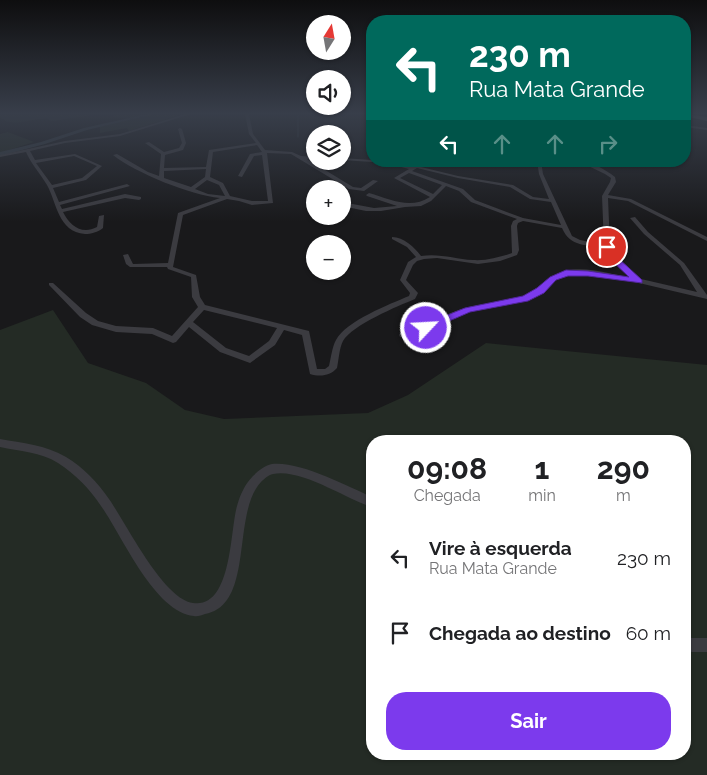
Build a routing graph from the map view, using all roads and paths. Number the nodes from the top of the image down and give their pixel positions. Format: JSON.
{"nodes":[{"id":1,"x":28,"y":150,"type":"joint"},
{"id":2,"x":157,"y":150,"type":"edge"},
{"id":3,"x":177,"y":150,"type":"edge"},
{"id":4,"x":217,"y":150,"type":"edge"},
{"id":5,"x":264,"y":152,"type":"junction"},
{"id":6,"x":163,"y":154,"type":"junction"},
{"id":7,"x":0,"y":156,"type":"edge"},
{"id":8,"x":115,"y":156,"type":"dead end"},
{"id":9,"x":300,"y":157,"type":"junction"},
{"id":10,"x":306,"y":157,"type":"edge"},
{"id":11,"x":351,"y":159,"type":"edge"},
{"id":12,"x":366,"y":160,"type":"edge"},
{"id":13,"x":33,"y":162,"type":"junction"},
{"id":14,"x":407,"y":167,"type":"edge"},
{"id":15,"x":540,"y":167,"type":"edge"},
{"id":16,"x":594,"y":167,"type":"edge"},
{"id":17,"x":207,"y":168,"type":"junction"},
{"id":18,"x":412,"y":168,"type":"junction"},
{"id":19,"x":162,"y":170,"type":"junction"},
{"id":20,"x":240,"y":176,"type":"dead end"},
{"id":21,"x":161,"y":178,"type":"junction"},
{"id":22,"x":207,"y":178,"type":"junction"},
{"id":23,"x":375,"y":181,"type":"dead end"},
{"id":24,"x":445,"y":185,"type":"junction"},
{"id":25,"x":127,"y":186,"type":"dead end"},
{"id":26,"x":50,"y":187,"type":"junction"},
{"id":27,"x":192,"y":189,"type":"junction"},
{"id":28,"x":369,"y":195,"type":"dead end"},
{"id":29,"x":228,"y":196,"type":"junction"},
{"id":30,"x":433,"y":196,"type":"junction"},
{"id":31,"x":605,"y":196,"type":"junction"},
{"id":32,"x":139,"y":198,"type":"dead end"},
{"id":33,"x":553,"y":203,"type":"junction"},
{"id":34,"x":58,"y":204,"type":"junction"},
{"id":35,"x":405,"y":205,"type":"junction"},
{"id":36,"x":351,"y":206,"type":"edge"},
{"id":37,"x":62,"y":211,"type":"junction"},
{"id":38,"x":102,"y":216,"type":"dead end"},
{"id":39,"x":633,"y":218,"type":"dead end"},
{"id":40,"x":522,"y":219,"type":"junction"},
{"id":41,"x":564,"y":227,"type":"junction"},
{"id":42,"x":394,"y":238,"type":"dead end"},
{"id":43,"x":707,"y":239,"type":"edge"},
{"id":44,"x":607,"y":247,"type":"junction"},
{"id":45,"x":126,"y":255,"type":"dead end"},
{"id":46,"x":421,"y":258,"type":"junction"},
{"id":47,"x":170,"y":265,"type":"junction"},
{"id":48,"x":639,"y":282,"type":"junction"},
{"id":49,"x":51,"y":284,"type":"dead end"},
{"id":50,"x":705,"y":296,"type":"edge"},
{"id":51,"x":202,"y":306,"type":"junction"},
{"id":52,"x":188,"y":322,"type":"junction"},
{"id":53,"x":281,"y":328,"type":"junction"},
{"id":54,"x":403,"y":335,"type":"dead end"},
{"id":55,"x":0,"y":443,"type":"edge"},
{"id":56,"x":366,"y":500,"type":"edge"},
{"id":57,"x":707,"y":644,"type":"edge"},
{"id":58,"x":691,"y":645,"type":"edge"}],
"edges":[{"from":1,"to":7,"type":"street"},
{"from":1,"to":13,"type":"street"},
{"from":2,"to":6,"type":"street"},
{"from":3,"to":6,"type":"street"},
{"from":4,"to":17,"type":"street"},
{"from":5,"to":9,"type":"street"},
{"from":5,"to":20,"type":"street"},
{"from":5,"to":29,"type":"street"},
{"from":6,"to":19,"type":"street"},
{"from":8,"to":21,"type":"street"},
{"from":9,"to":10,"type":"street"},
{"from":9,"to":23,"type":"street"},
{"from":11,"to":12,"type":"street"},
{"from":13,"to":26,"type":"street"},
{"from":13,"to":26,"type":"street"},
{"from":14,"to":18,"type":"street"},
{"from":15,"to":33,"type":"street"},
{"from":16,"to":31,"type":"street"},
{"from":17,"to":19,"type":"street"},
{"from":17,"to":22,"type":"street"},
{"from":18,"to":24,"type":"street"},
{"from":18,"to":30,"type":"street"},
{"from":18,"to":33,"type":"street"},
{"from":19,"to":21,"type":"street"},
{"from":21,"to":27,"type":"street"},
{"from":22,"to":27,"type":"street"},
{"from":22,"to":29,"type":"street"},
{"from":24,"to":30,"type":"street"},
{"from":24,"to":40,"type":"street"},
{"from":25,"to":34,"type":"street"},
{"from":26,"to":34,"type":"street"},
{"from":27,"to":29,"type":"street"},
{"from":28,"to":35,"type":"street"},
{"from":29,"to":47,"type":"street"},
{"from":30,"to":35,"type":"street"},
{"from":31,"to":43,"type":"street"},
{"from":31,"to":44,"type":"street"},
{"from":32,"to":37,"type":"street"},
{"from":33,"to":41,"type":"street"},
{"from":34,"to":37,"type":"street"},
{"from":35,"to":36,"type":"street"},
{"from":37,"to":38,"type":"street"},
{"from":39,"to":50,"type":"street"},
{"from":40,"to":41,"type":"street"},
{"from":40,"to":46,"type":"street"},
{"from":41,"to":44,"type":"street"},
{"from":42,"to":46,"type":"street"},
{"from":44,"to":48,"type":"street"},
{"from":45,"to":47,"type":"street"},
{"from":46,"to":53,"type":"street"},
{"from":47,"to":51,"type":"street"},
{"from":48,"to":50,"type":"street"},
{"from":48,"to":54,"type":"street"},
{"from":49,"to":52,"type":"street"},
{"from":51,"to":52,"type":"street"},
{"from":51,"to":53,"type":"street"},
{"from":52,"to":53,"type":"street"},
{"from":55,"to":56,"type":"street"},
{"from":57,"to":58,"type":"street"}]}
